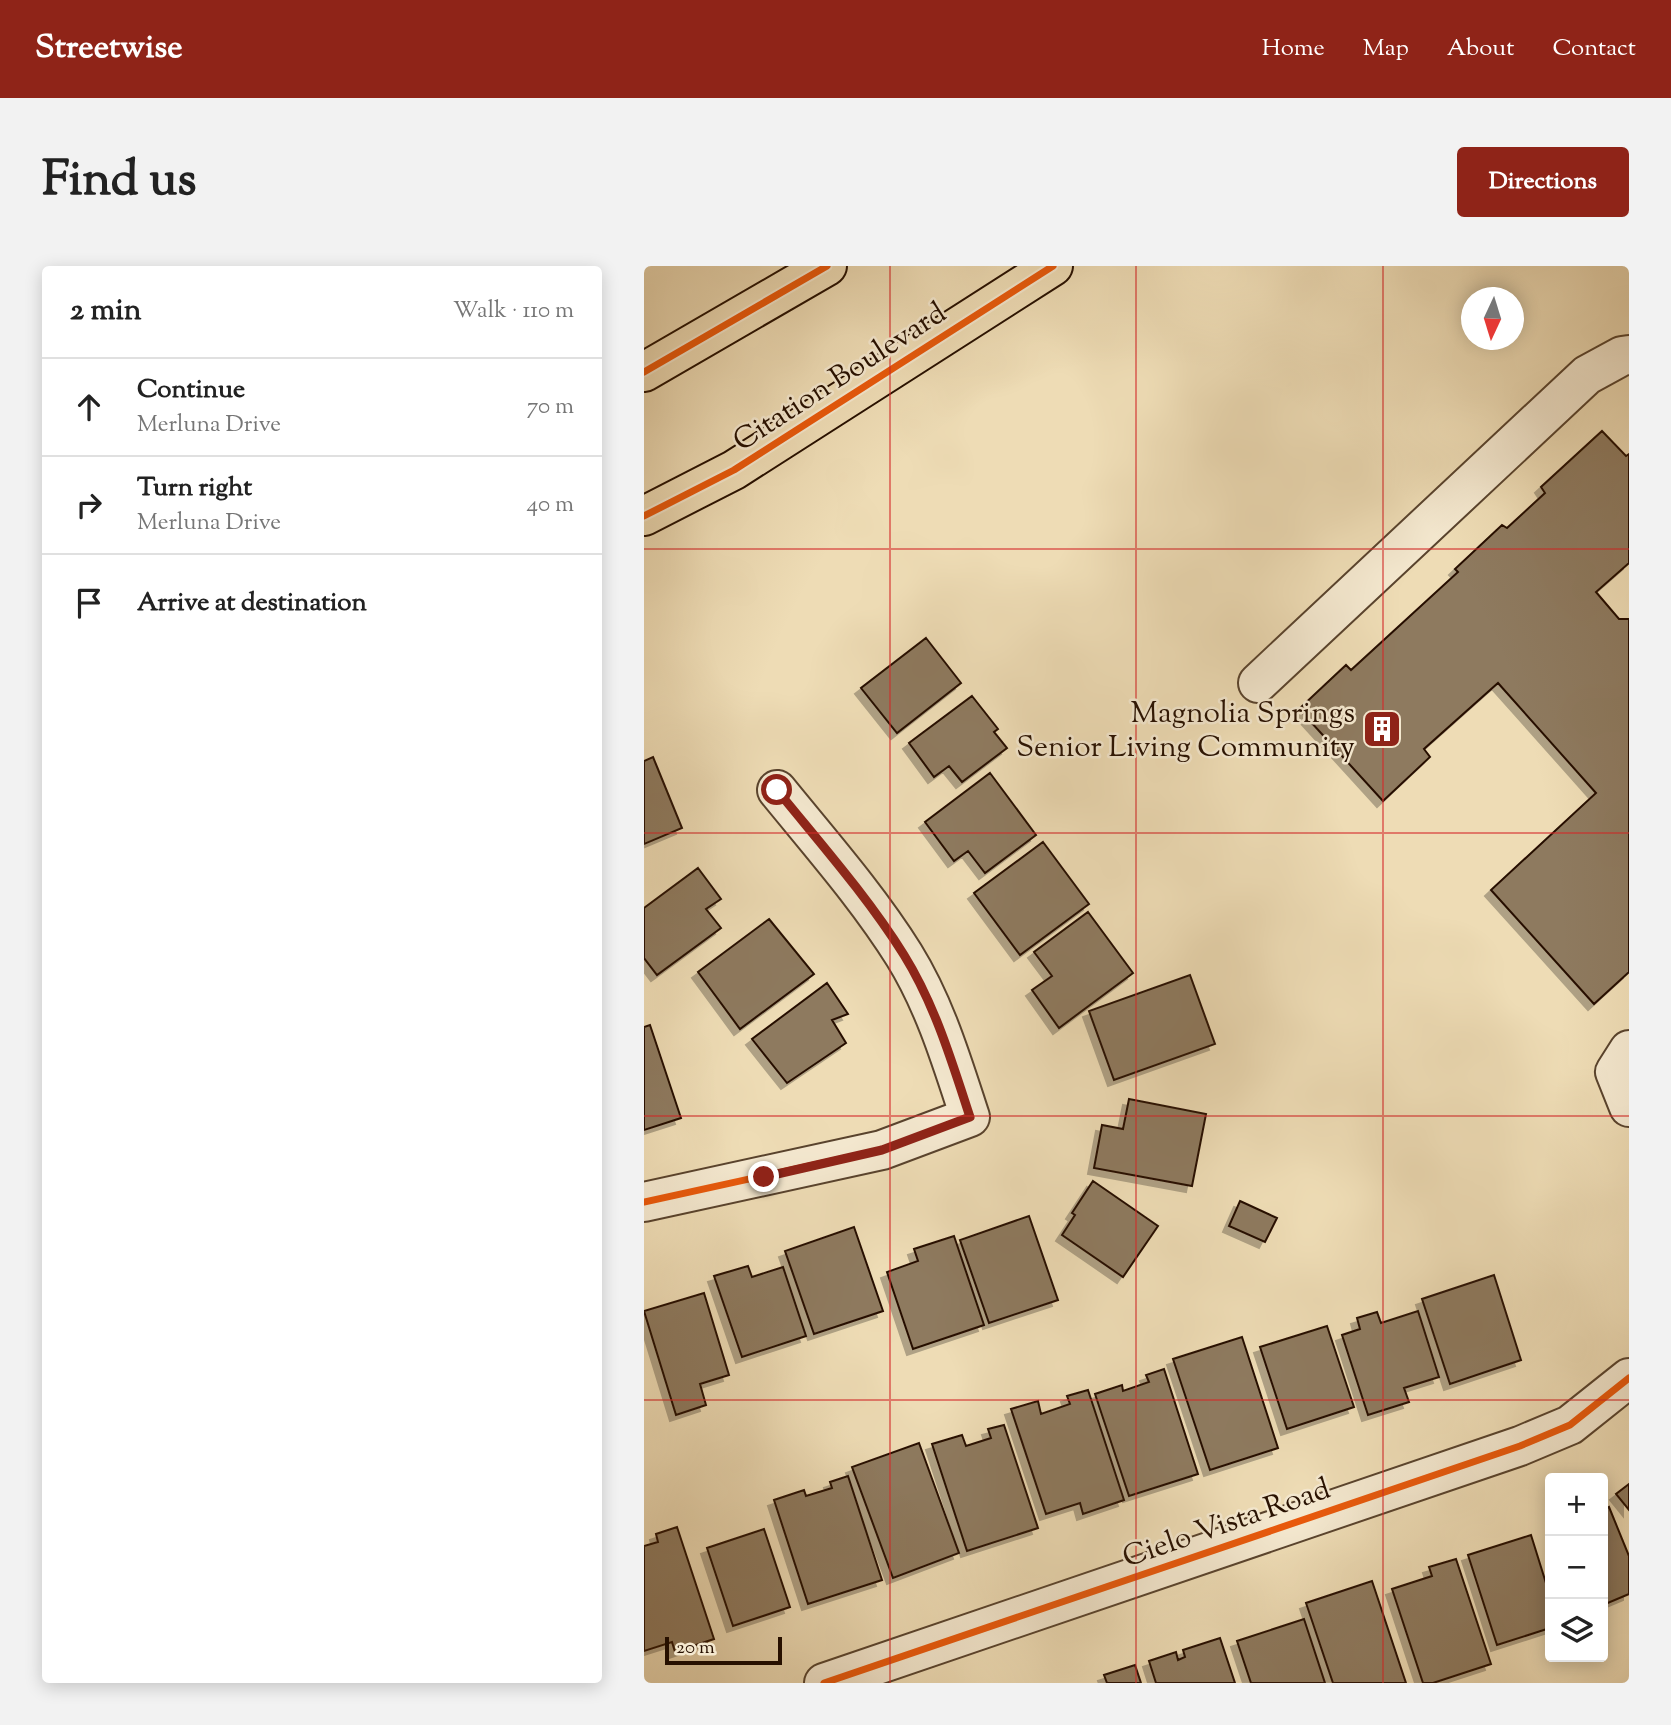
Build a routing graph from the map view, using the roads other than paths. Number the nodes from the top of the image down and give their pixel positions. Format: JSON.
{"nodes":[{"id":1,"x":827,"y":266,"type":"edge"},
{"id":2,"x":1053,"y":266,"type":"edge"},
{"id":3,"x":1629,"y":355,"type":"edge"},
{"id":4,"x":644,"y":372,"type":"edge"},
{"id":5,"x":644,"y":516,"type":"edge"},
{"id":6,"x":1258,"y":683,"type":"dead end"},
{"id":7,"x":777,"y":790,"type":"dead end"},
{"id":8,"x":1629,"y":1049,"type":"edge"},
{"id":9,"x":1629,"y":1107,"type":"edge"},
{"id":10,"x":644,"y":1202,"type":"edge"},
{"id":11,"x":1629,"y":1378,"type":"edge"},
{"id":12,"x":824,"y":1683,"type":"edge"}],
"edges":[{"from":1,"to":4,"type":"main road"},
{"from":2,"to":5,"type":"main road","name":"Citation Boulevard"},
{"from":3,"to":6,"type":"street"},
{"from":7,"to":10,"type":"street"},
{"from":8,"to":9,"type":"street"},
{"from":11,"to":12,"type":"street","name":"Cielo Vista Road"}]}
